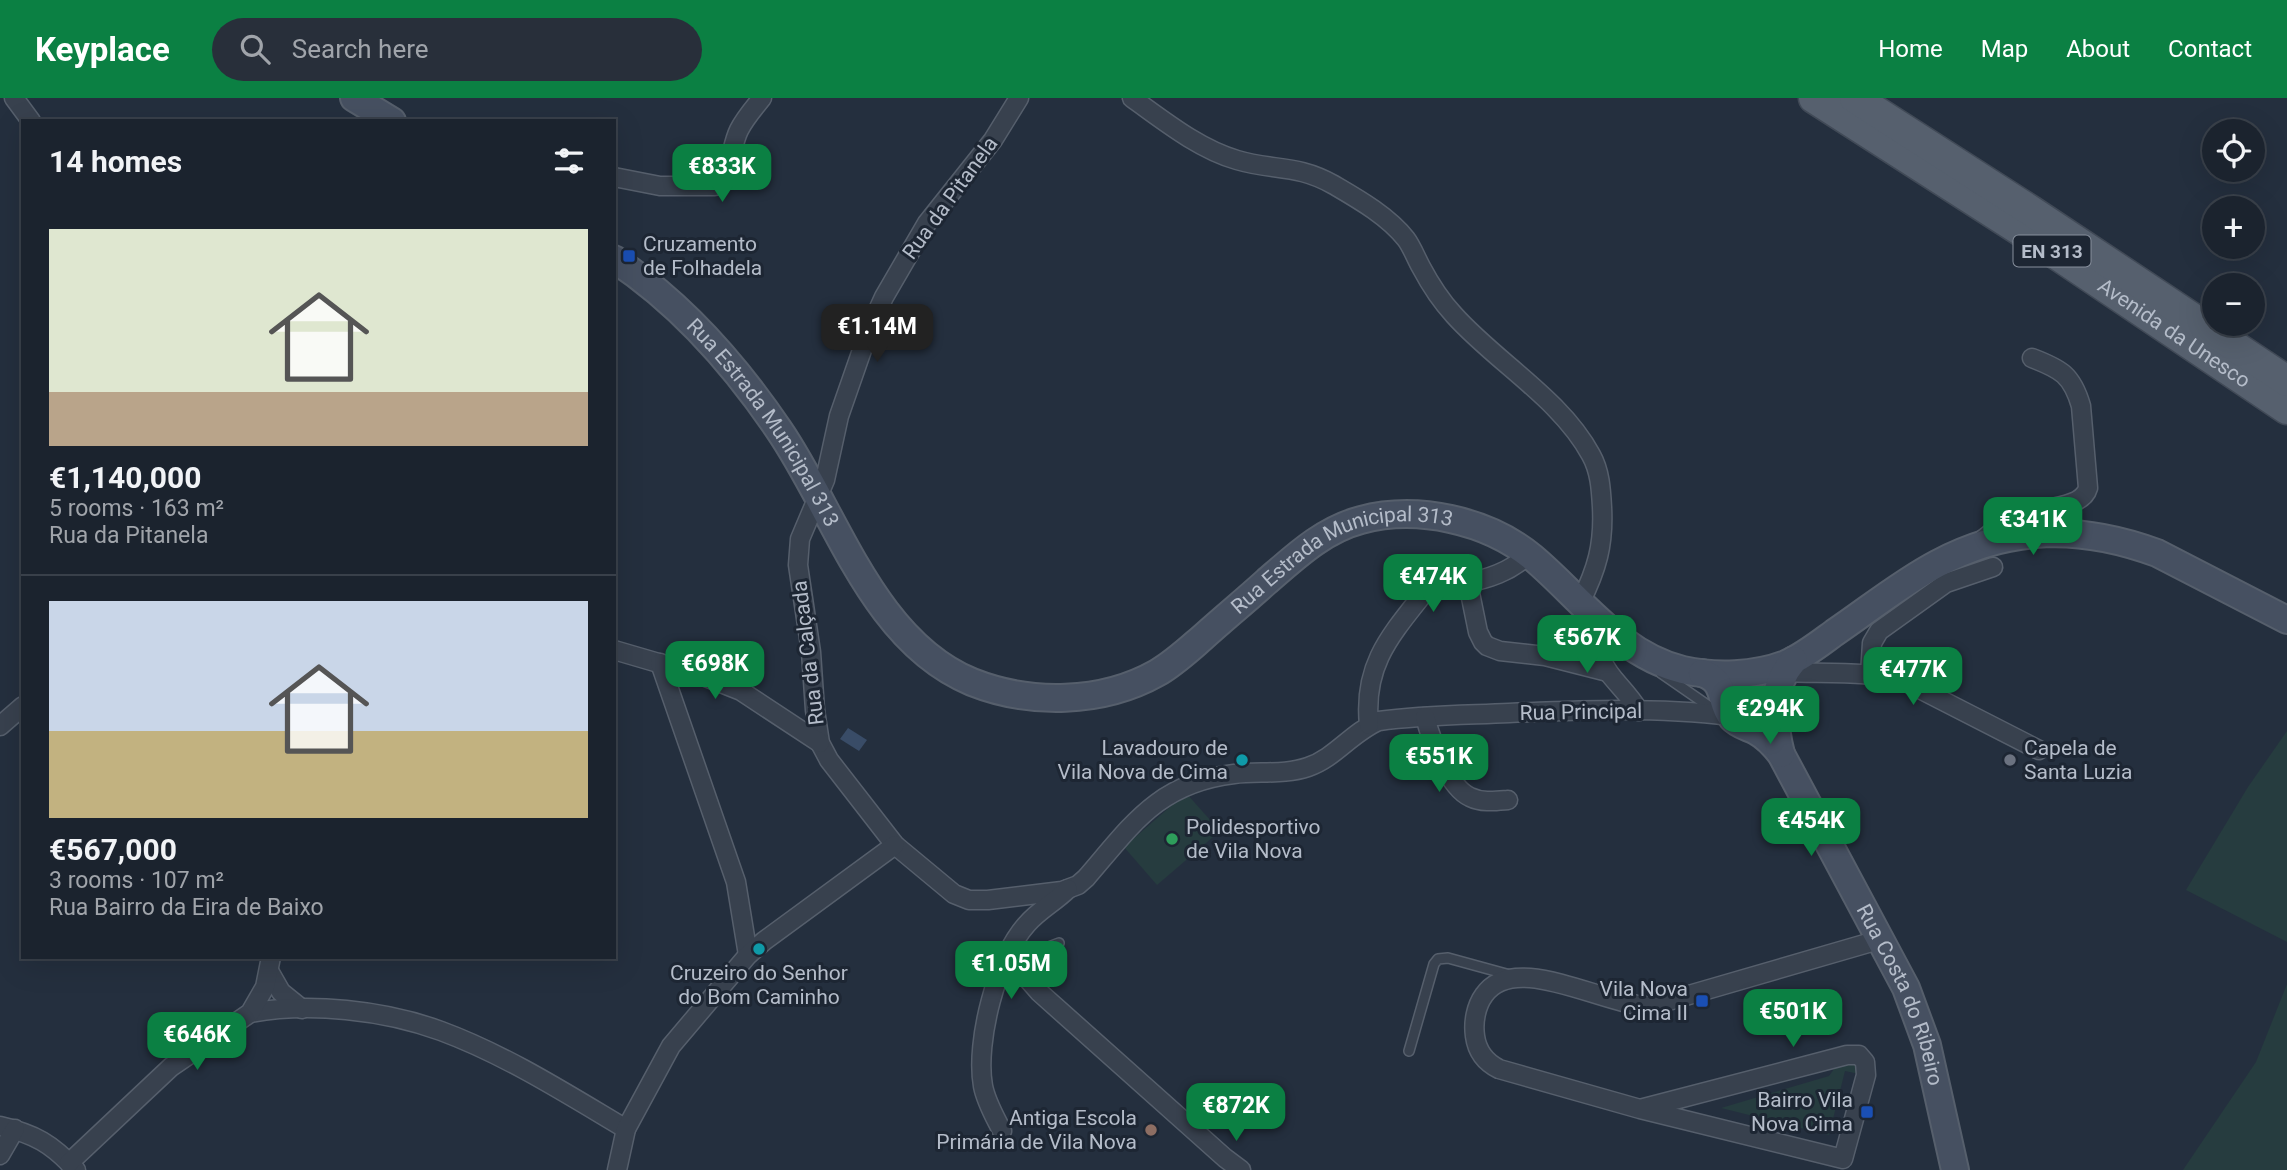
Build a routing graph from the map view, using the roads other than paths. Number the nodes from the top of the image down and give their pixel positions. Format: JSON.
{"nodes":[{"id":1,"x":14,"y":98,"type":"edge"},
{"id":2,"x":354,"y":98,"type":"edge"},
{"id":3,"x":762,"y":98,"type":"edge"},
{"id":4,"x":1019,"y":98,"type":"edge"},
{"id":5,"x":1132,"y":98,"type":"edge"},
{"id":6,"x":1814,"y":98,"type":"edge"},
{"id":7,"x":1855,"y":98,"type":"edge"},
{"id":8,"x":30,"y":119,"type":"edge"},
{"id":9,"x":389,"y":119,"type":"edge"},
{"id":10,"x":616,"y":177,"type":"edge"},
{"id":11,"x":616,"y":261,"type":"edge"},
{"id":12,"x":2032,"y":358,"type":"dead end"},
{"id":13,"x":2287,"y":381,"type":"edge"},
{"id":14,"x":2287,"y":409,"type":"edge"},
{"id":15,"x":818,"y":499,"type":"junction"},
{"id":16,"x":1972,"y":548,"type":"junction"},
{"id":17,"x":1529,"y":554,"type":"junction"},
{"id":18,"x":1993,"y":567,"type":"dead end"},
{"id":19,"x":1468,"y":583,"type":"junction"},
{"id":20,"x":1580,"y":603,"type":"junction"},
{"id":21,"x":2287,"y":620,"type":"edge"},
{"id":22,"x":1604,"y":625,"type":"junction"},
{"id":23,"x":1632,"y":646,"type":"junction"},
{"id":24,"x":616,"y":651,"type":"edge"},
{"id":25,"x":660,"y":663,"type":"junction"},
{"id":26,"x":1608,"y":672,"type":"junction"},
{"id":27,"x":1702,"y":673,"type":"junction"},
{"id":28,"x":1745,"y":673,"type":"junction"},
{"id":29,"x":1870,"y":675,"type":"junction"},
{"id":30,"x":1782,"y":686,"type":"junction"},
{"id":31,"x":21,"y":708,"type":"edge"},
{"id":32,"x":1639,"y":711,"type":"junction"},
{"id":33,"x":1733,"y":714,"type":"junction"},
{"id":34,"x":1425,"y":717,"type":"junction"},
{"id":35,"x":1369,"y":725,"type":"junction"},
{"id":36,"x":0,"y":726,"type":"edge"},
{"id":37,"x":820,"y":743,"type":"junction"},
{"id":38,"x":2039,"y":750,"type":"dead end"},
{"id":39,"x":1782,"y":754,"type":"junction"},
{"id":40,"x":1508,"y":800,"type":"dead end"},
{"id":41,"x":895,"y":845,"type":"junction"},
{"id":42,"x":1068,"y":889,"type":"junction"},
{"id":43,"x":1882,"y":939,"type":"junction"},
{"id":44,"x":1059,"y":943,"type":"dead end"},
{"id":45,"x":748,"y":955,"type":"junction"},
{"id":46,"x":1010,"y":958,"type":"junction"},
{"id":47,"x":270,"y":964,"type":"edge"},
{"id":48,"x":1515,"y":977,"type":"junction"},
{"id":49,"x":302,"y":1009,"type":"junction"},
{"id":50,"x":250,"y":1013,"type":"junction"},
{"id":51,"x":1409,"y":1051,"type":"dead end"},
{"id":52,"x":1640,"y":1109,"type":"junction"},
{"id":53,"x":7,"y":1127,"type":"edge"},
{"id":54,"x":626,"y":1129,"type":"junction"},
{"id":55,"x":1002,"y":1131,"type":"dead end"},
{"id":56,"x":0,"y":1155,"type":"edge"},
{"id":57,"x":73,"y":1166,"type":"edge"},
{"id":58,"x":617,"y":1170,"type":"edge"},
{"id":59,"x":1241,"y":1170,"type":"edge"},
{"id":60,"x":1955,"y":1170,"type":"edge"}],
"edges":[{"from":1,"to":8,"type":"street"},
{"from":2,"to":9,"type":"main road"},
{"from":3,"to":10,"type":"street"},
{"from":4,"to":15,"type":"street","name":"Rua da Pitanela"},
{"from":5,"to":20,"type":"street"},
{"from":6,"to":14,"type":"main road","name":"Avenida da Unesco","number":"EN 313"},
{"from":7,"to":13,"type":"main road","name":"Avenida da Unesco","number":"EN 313"},
{"from":11,"to":15,"type":"main road","name":"Rua Estrada Municipal 313"},
{"from":12,"to":16,"type":"street"},
{"from":15,"to":17,"type":"main road","name":"Rua Estrada Municipal 313"},
{"from":15,"to":37,"type":"street","name":"Rua da Calçada"},
{"from":16,"to":21,"type":"main road"},
{"from":16,"to":30,"type":"main road"},
{"from":17,"to":19,"type":"street"},
{"from":17,"to":20,"type":"main road","name":"Rua Estrada Municipal 313"},
{"from":18,"to":29,"type":"street"},
{"from":19,"to":26,"type":"street"},
{"from":19,"to":35,"type":"street"},
{"from":20,"to":22,"type":"main road","name":"Rua Estrada Municipal 313"},
{"from":22,"to":23,"type":"main road","name":"Rua Estrada Municipal 313"},
{"from":22,"to":26,"type":"street"},
{"from":23,"to":27,"type":"main road","name":"Rua Estrada Municipal 313"},
{"from":23,"to":33,"type":"lane"},
{"from":24,"to":25,"type":"street"},
{"from":25,"to":37,"type":"street"},
{"from":25,"to":45,"type":"street"},
{"from":26,"to":32,"type":"street"},
{"from":27,"to":28,"type":"main road","name":"Rua Estrada Municipal 313"},
{"from":27,"to":33,"type":"main road"},
{"from":28,"to":30,"type":"main road"},
{"from":28,"to":33,"type":"main road"},
{"from":29,"to":30,"type":"street"},
{"from":29,"to":38,"type":"street"},
{"from":30,"to":33,"type":"main road"},
{"from":30,"to":39,"type":"main road"},
{"from":31,"to":36,"type":"street"},
{"from":32,"to":33,"type":"street","name":"Rua Principal"},
{"from":32,"to":34,"type":"street","name":"Rua Principal"},
{"from":33,"to":39,"type":"main road"},
{"from":34,"to":35,"type":"street","name":"Rua Principal"},
{"from":34,"to":40,"type":"street"},
{"from":35,"to":42,"type":"street","name":"Rua Principal"},
{"from":37,"to":41,"type":"street","name":"Rua da Calçada"},
{"from":39,"to":43,"type":"main road","name":"Rua Costa do Ribeiro"},
{"from":41,"to":42,"type":"street","name":"Rua da Calçada"},
{"from":41,"to":45,"type":"street"},
{"from":42,"to":46,"type":"street","name":"Rua Principal"},
{"from":43,"to":48,"type":"street"},
{"from":43,"to":60,"type":"main road","name":"Rua Costa do Ribeiro"},
{"from":44,"to":46,"type":"lane"},
{"from":45,"to":54,"type":"street"},
{"from":46,"to":55,"type":"street","name":"Rua Principal"},
{"from":46,"to":59,"type":"street"},
{"from":47,"to":49,"type":"street"},
{"from":47,"to":50,"type":"street"},
{"from":48,"to":51,"type":"lane"},
{"from":48,"to":52,"type":"street"},
{"from":49,"to":50,"type":"street"},
{"from":49,"to":54,"type":"street"},
{"from":50,"to":57,"type":"street"},
{"from":52,"to":52,"type":"street"},
{"from":53,"to":56,"type":"street"},
{"from":53,"to":57,"type":"street"},
{"from":54,"to":58,"type":"street"}]}
